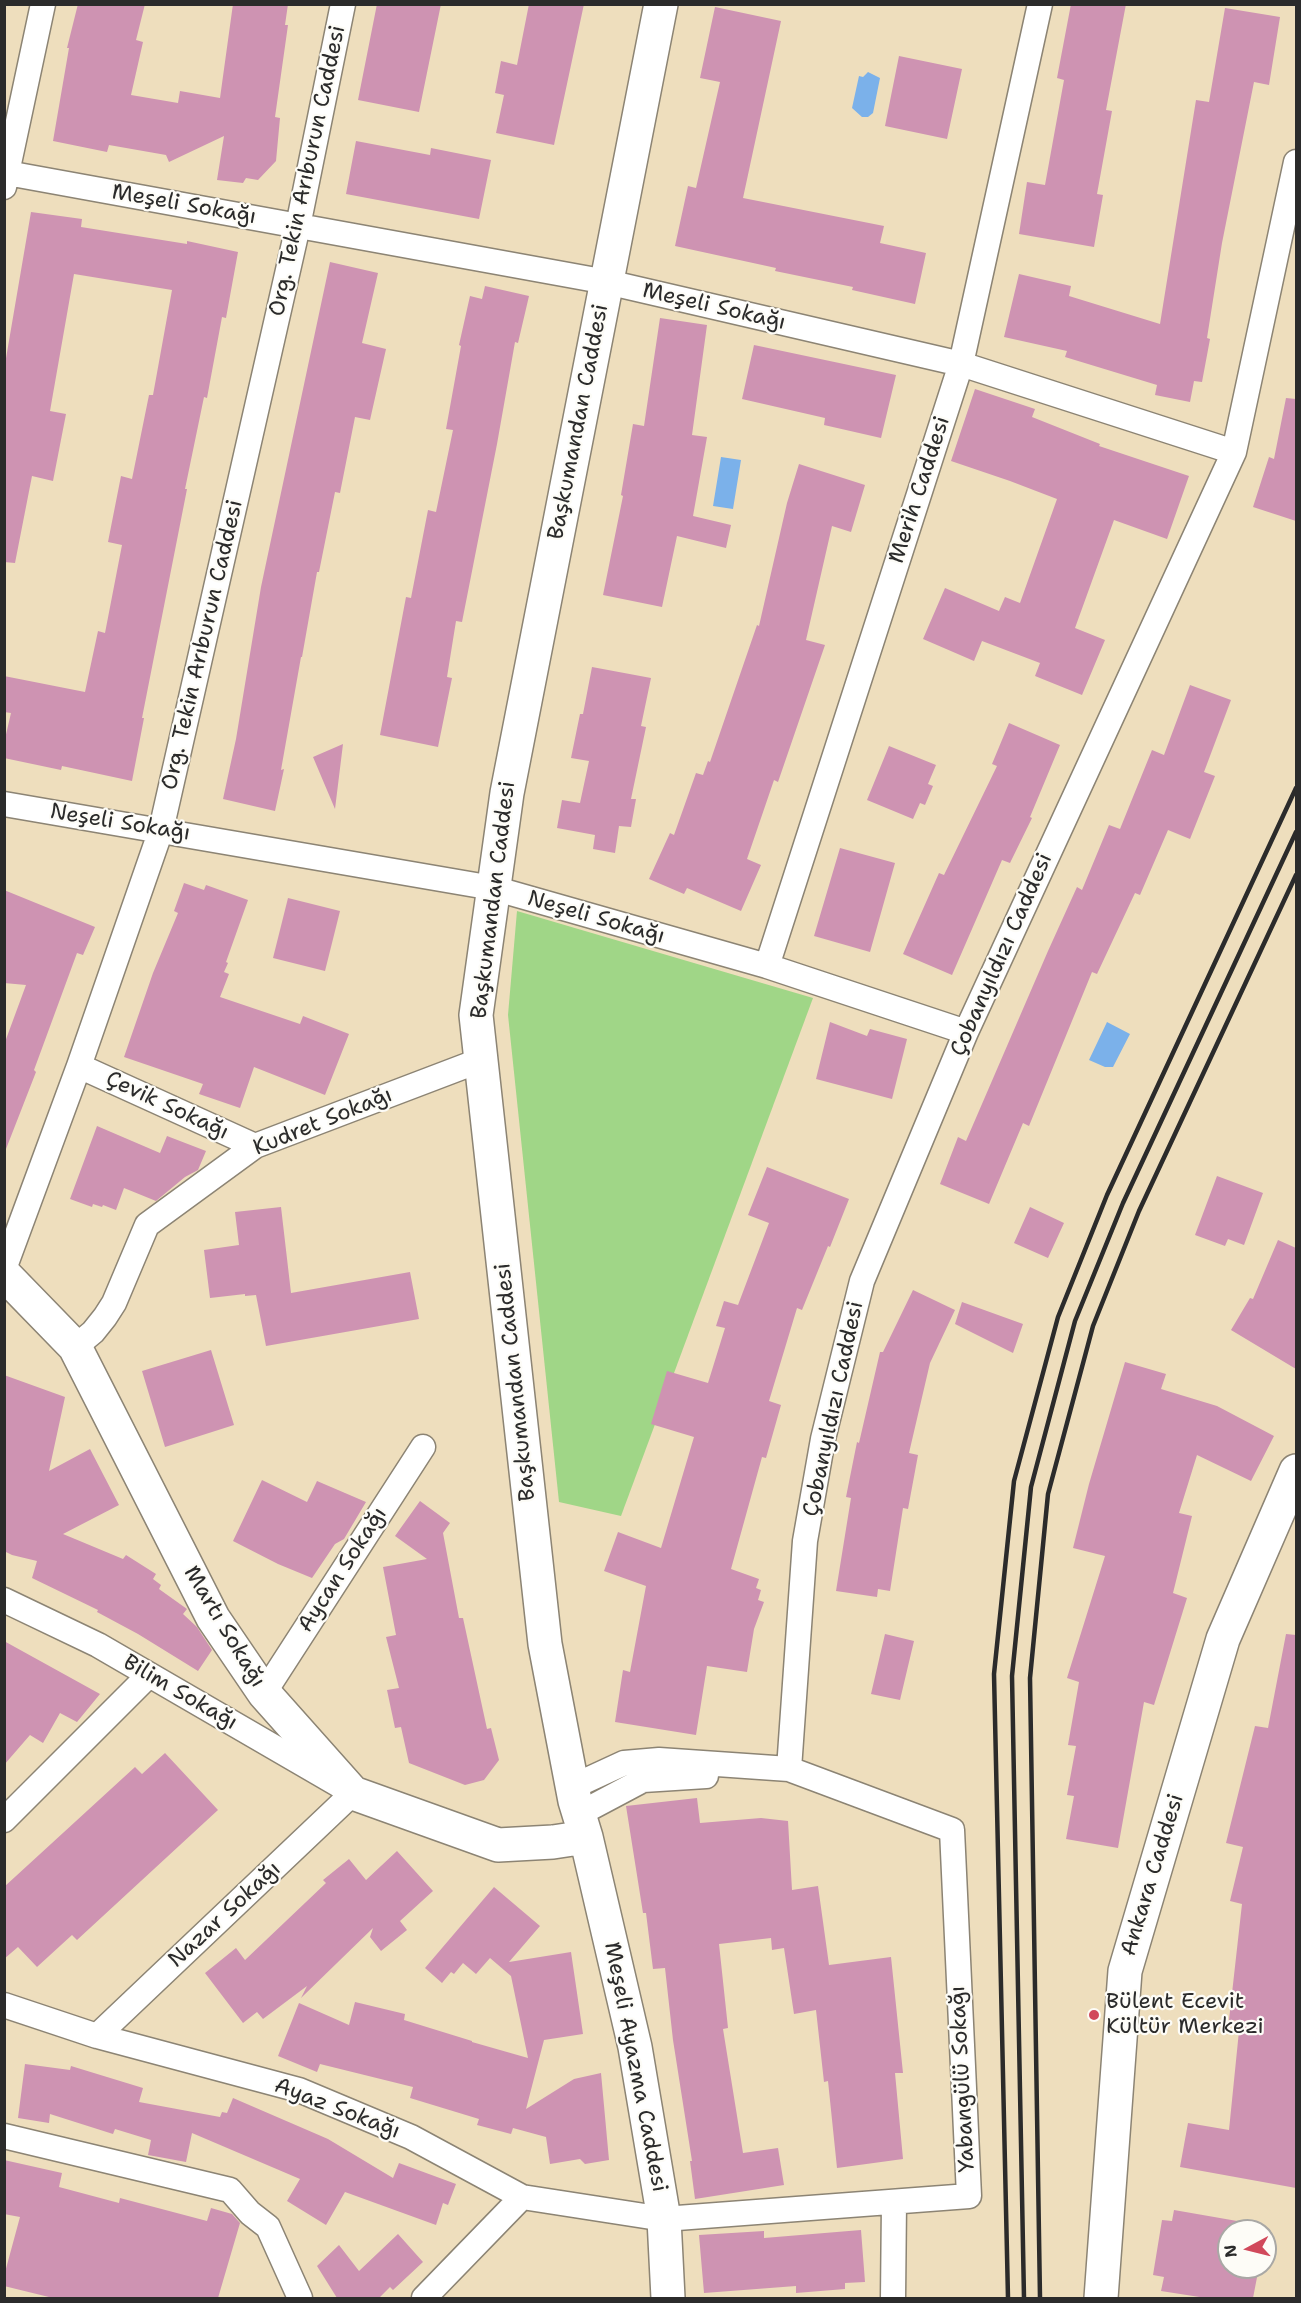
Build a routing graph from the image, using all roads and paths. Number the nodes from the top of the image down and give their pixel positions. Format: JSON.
{"nodes":[{"id":1,"x":43,"y":4,"type":"edge"},
{"id":2,"x":343,"y":4,"type":"edge"},
{"id":3,"x":661,"y":4,"type":"edge"},
{"id":4,"x":1040,"y":4,"type":"edge"},
{"id":5,"x":1296,"y":162,"type":"edge"},
{"id":6,"x":6,"y":180,"type":"edge"},
{"id":7,"x":298,"y":226,"type":"junction"},
{"id":8,"x":606,"y":282,"type":"junction"},
{"id":9,"x":961,"y":364,"type":"junction"},
{"id":10,"x":1234,"y":452,"type":"junction"},
{"id":11,"x":4,"y":804,"type":"edge"},
{"id":12,"x":161,"y":830,"type":"junction"},
{"id":13,"x":494,"y":888,"type":"junction"},
{"id":14,"x":767,"y":966,"type":"junction"},
{"id":15,"x":966,"y":1032,"type":"junction"},
{"id":16,"x":481,"y":1060,"type":"junction"},
{"id":17,"x":80,"y":1066,"type":"junction"},
{"id":18,"x":255,"y":1146,"type":"junction"},
{"id":19,"x":4,"y":1269,"type":"edge"},
{"id":20,"x":4,"y":1274,"type":"edge"},
{"id":21,"x":75,"y":1347,"type":"junction"},
{"id":22,"x":423,"y":1447,"type":"dead end"},
{"id":23,"x":1296,"y":1471,"type":"edge"},
{"id":24,"x":4,"y":1600,"type":"edge"},
{"id":25,"x":149,"y":1675,"type":"junction"},
{"id":26,"x":264,"y":1693,"type":"junction"},
{"id":27,"x":789,"y":1769,"type":"junction"},
{"id":28,"x":353,"y":1793,"type":"junction"},
{"id":29,"x":579,"y":1813,"type":"junction"},
{"id":30,"x":4,"y":1820,"type":"edge"},
{"id":31,"x":4,"y":2005,"type":"edge"},
{"id":32,"x":97,"y":2036,"type":"junction"},
{"id":33,"x":4,"y":2136,"type":"edge"},
{"id":34,"x":522,"y":2196,"type":"junction"},
{"id":35,"x":894,"y":2203,"type":"junction"},
{"id":36,"x":664,"y":2219,"type":"junction"},
{"id":37,"x":300,"y":2298,"type":"edge"},
{"id":38,"x":424,"y":2298,"type":"edge"},
{"id":39,"x":668,"y":2298,"type":"edge"},
{"id":40,"x":893,"y":2298,"type":"edge"},
{"id":41,"x":1101,"y":2298,"type":"edge"}],
"edges":[{"from":1,"to":6,"type":"street"},
{"from":2,"to":7,"type":"street","name":"Org. Tekin Arıburun Caddesi"},
{"from":3,"to":8,"type":"street","name":"Başkumandan Caddesi"},
{"from":4,"to":9,"type":"street","name":"Merih Caddesi"},
{"from":5,"to":10,"type":"street","name":"Çobanyıldızı Caddesi"},
{"from":6,"to":7,"type":"street","name":"Meşeli Sokağı"},
{"from":7,"to":8,"type":"street","name":"Meşeli Sokağı"},
{"from":7,"to":12,"type":"street","name":"Org. Tekin Arıburun Caddesi"},
{"from":8,"to":9,"type":"street","name":"Meşeli Sokağı"},
{"from":8,"to":13,"type":"street","name":"Başkumandan Caddesi"},
{"from":9,"to":10,"type":"street","name":"Meşeli Sokağı"},
{"from":9,"to":14,"type":"street","name":"Merih Caddesi"},
{"from":10,"to":15,"type":"street","name":"Çobanyıldızı Caddesi"},
{"from":11,"to":12,"type":"street","name":"Neşeli Sokağı"},
{"from":12,"to":13,"type":"street","name":"Neşeli Sokağı"},
{"from":12,"to":17,"type":"street","name":"Org. Tekin Arıburun Caddesi"},
{"from":13,"to":14,"type":"street","name":"Neşeli Sokağı"},
{"from":13,"to":16,"type":"street","name":"Başkumandan Caddesi"},
{"from":14,"to":15,"type":"street","name":"Neşeli Sokağı"},
{"from":15,"to":27,"type":"street","name":"Çobanyıldızı Caddesi"},
{"from":16,"to":18,"type":"street","name":"Kudret Sokağı"},
{"from":16,"to":29,"type":"street","name":"Başkumandan Caddesi"},
{"from":17,"to":18,"type":"street","name":"Çevik Sokağı"},
{"from":17,"to":19,"type":"street","name":"Org. Tekin Arıburun Caddesi"},
{"from":18,"to":21,"type":"street","name":"Kudret Sokağı"},
{"from":20,"to":21,"type":"street","name":"Martı Sokağı"},
{"from":21,"to":26,"type":"street","name":"Martı Sokağı"},
{"from":22,"to":26,"type":"street","name":"Aycan Sokağı"},
{"from":23,"to":41,"type":"street","name":"Ankara Caddesi"},
{"from":24,"to":25,"type":"street","name":"Bilim Sokağı"},
{"from":25,"to":28,"type":"street","name":"Bilim Sokağı"},
{"from":25,"to":30,"type":"street"},
{"from":26,"to":28,"type":"street","name":"Martı Sokağı"},
{"from":27,"to":29,"type":"street","name":"Yabangülü Sokağı"},
{"from":27,"to":35,"type":"street","name":"Yabangülü Sokağı"},
{"from":28,"to":29,"type":"street","name":"Martı Sokağı"},
{"from":28,"to":32,"type":"street","name":"Nazar Sokağı"},
{"from":29,"to":36,"type":"street","name":"Meşeli Ayazma Caddesi"},
{"from":31,"to":32,"type":"street","name":"Ayaz Sokağı"},
{"from":32,"to":34,"type":"street","name":"Ayaz Sokağı"},
{"from":33,"to":37,"type":"street"},
{"from":34,"to":36,"type":"street","name":"Ayaz Sokağı"},
{"from":34,"to":38,"type":"street"},
{"from":35,"to":36,"type":"street","name":"Yabangülü Sokağı"},
{"from":35,"to":40,"type":"street"},
{"from":36,"to":39,"type":"street","name":"Meşeli Ayazma Caddesi"}]}
